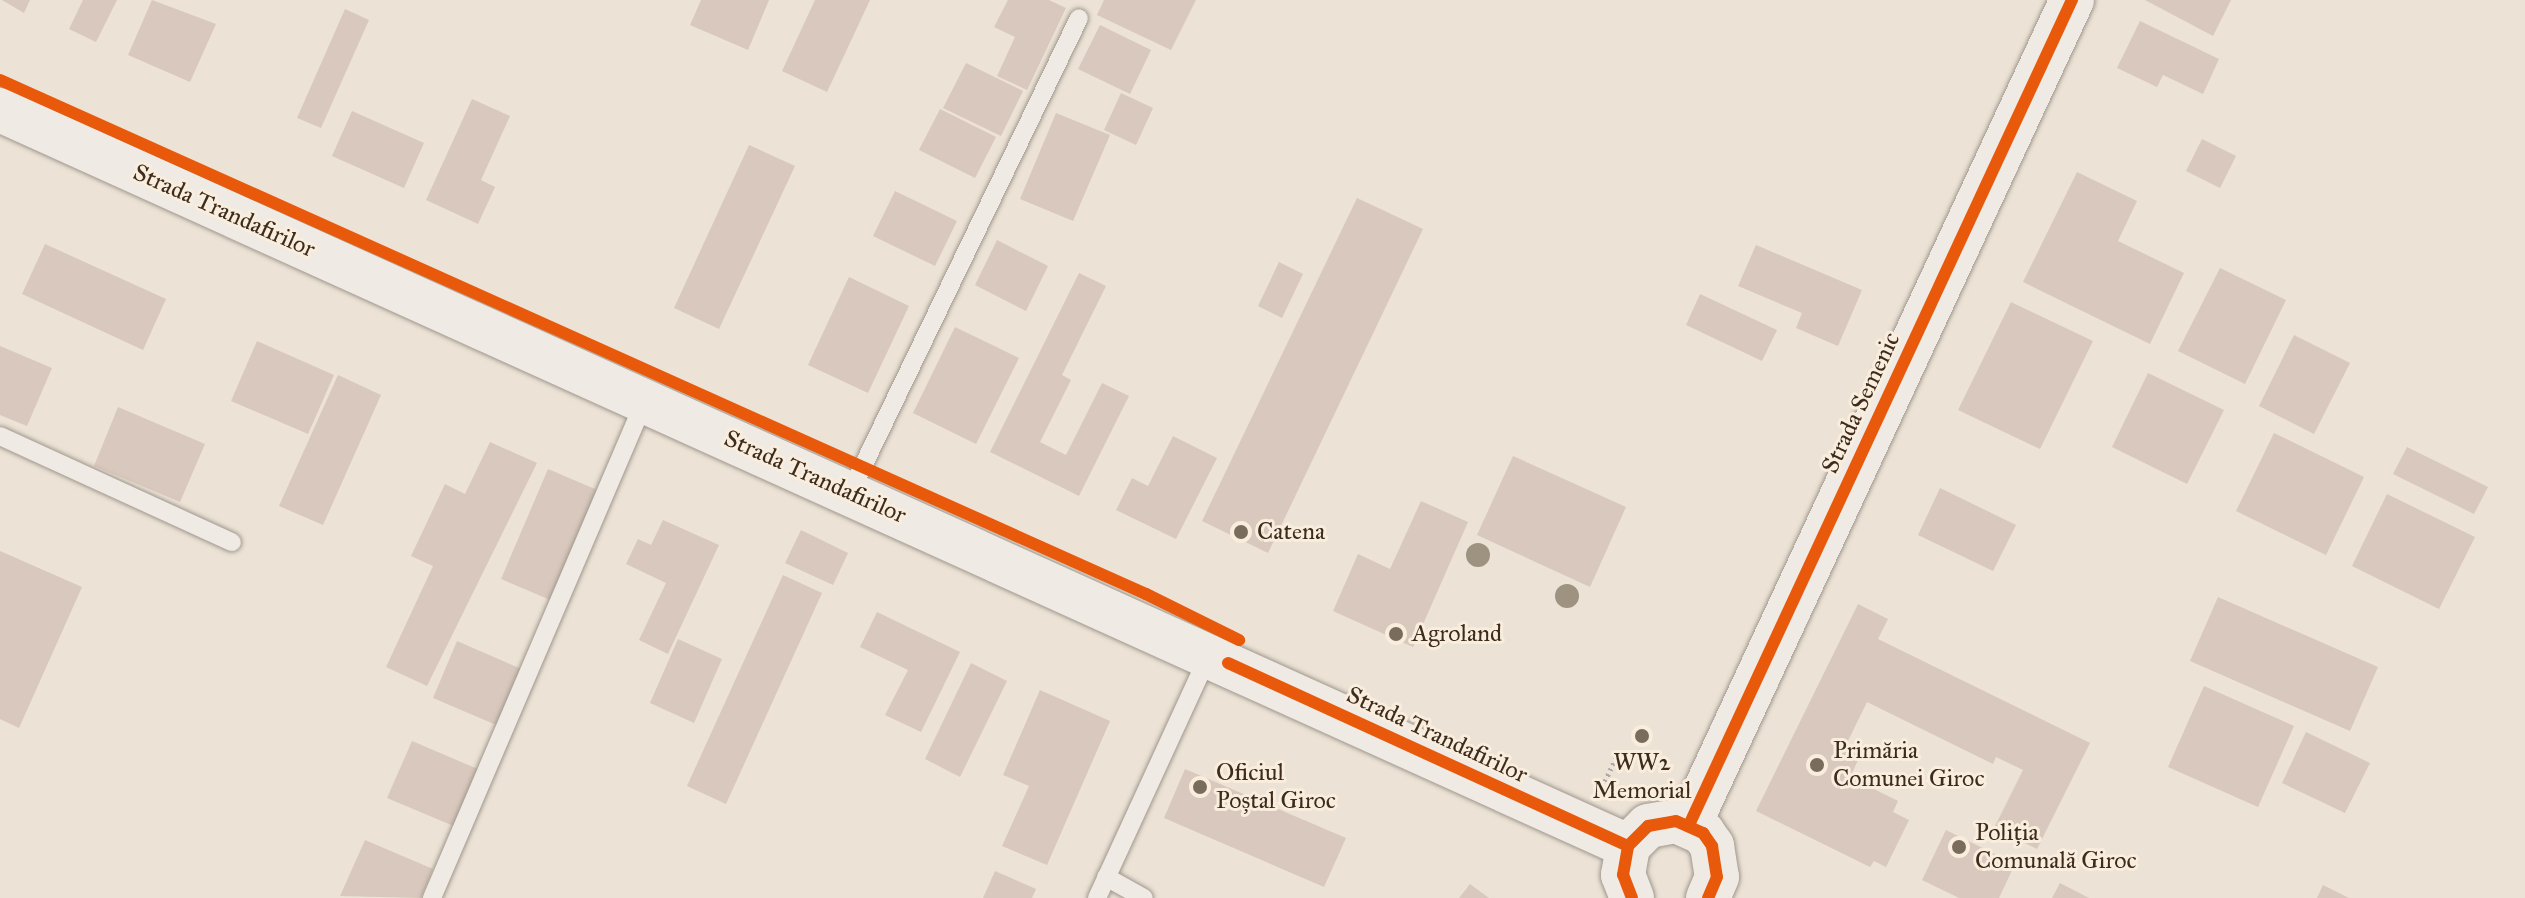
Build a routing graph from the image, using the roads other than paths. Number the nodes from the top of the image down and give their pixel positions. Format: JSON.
{"nodes":[{"id":1,"x":2072,"y":0,"type":"edge"},
{"id":2,"x":1079,"y":18,"type":"dead end"},
{"id":3,"x":0,"y":110,"type":"edge"},
{"id":4,"x":645,"y":400,"type":"junction"},
{"id":5,"x":0,"y":436,"type":"edge"},
{"id":6,"x":850,"y":493,"type":"junction"},
{"id":7,"x":232,"y":542,"type":"dead end"},
{"id":8,"x":1209,"y":655,"type":"junction"},
{"id":9,"x":1689,"y":825,"type":"junction"},
{"id":10,"x":1628,"y":846,"type":"junction"},
{"id":11,"x":1106,"y":877,"type":"junction"},
{"id":12,"x":1715,"y":896,"type":"edge"},
{"id":13,"x":432,"y":898,"type":"edge"},
{"id":14,"x":1097,"y":898,"type":"edge"},
{"id":15,"x":1144,"y":898,"type":"edge"},
{"id":16,"x":1632,"y":898,"type":"edge"}],
"edges":[{"from":1,"to":9,"type":"main road","name":"Strada Semenic"},
{"from":2,"to":6,"type":"lane"},
{"from":3,"to":4,"type":"main road","name":"Strada Trandafirilor"},
{"from":4,"to":6,"type":"main road","name":"Strada Trandafirilor"},
{"from":4,"to":13,"type":"lane"},
{"from":5,"to":7,"type":"lane"},
{"from":6,"to":8,"type":"main road","name":"Strada Trandafirilor"},
{"from":8,"to":10,"type":"main road","name":"Strada Trandafirilor"},
{"from":8,"to":11,"type":"lane"},
{"from":9,"to":10,"type":"main road"},
{"from":9,"to":12,"type":"main road"},
{"from":10,"to":16,"type":"main road"},
{"from":11,"to":14,"type":"lane"},
{"from":11,"to":15,"type":"lane"}]}
